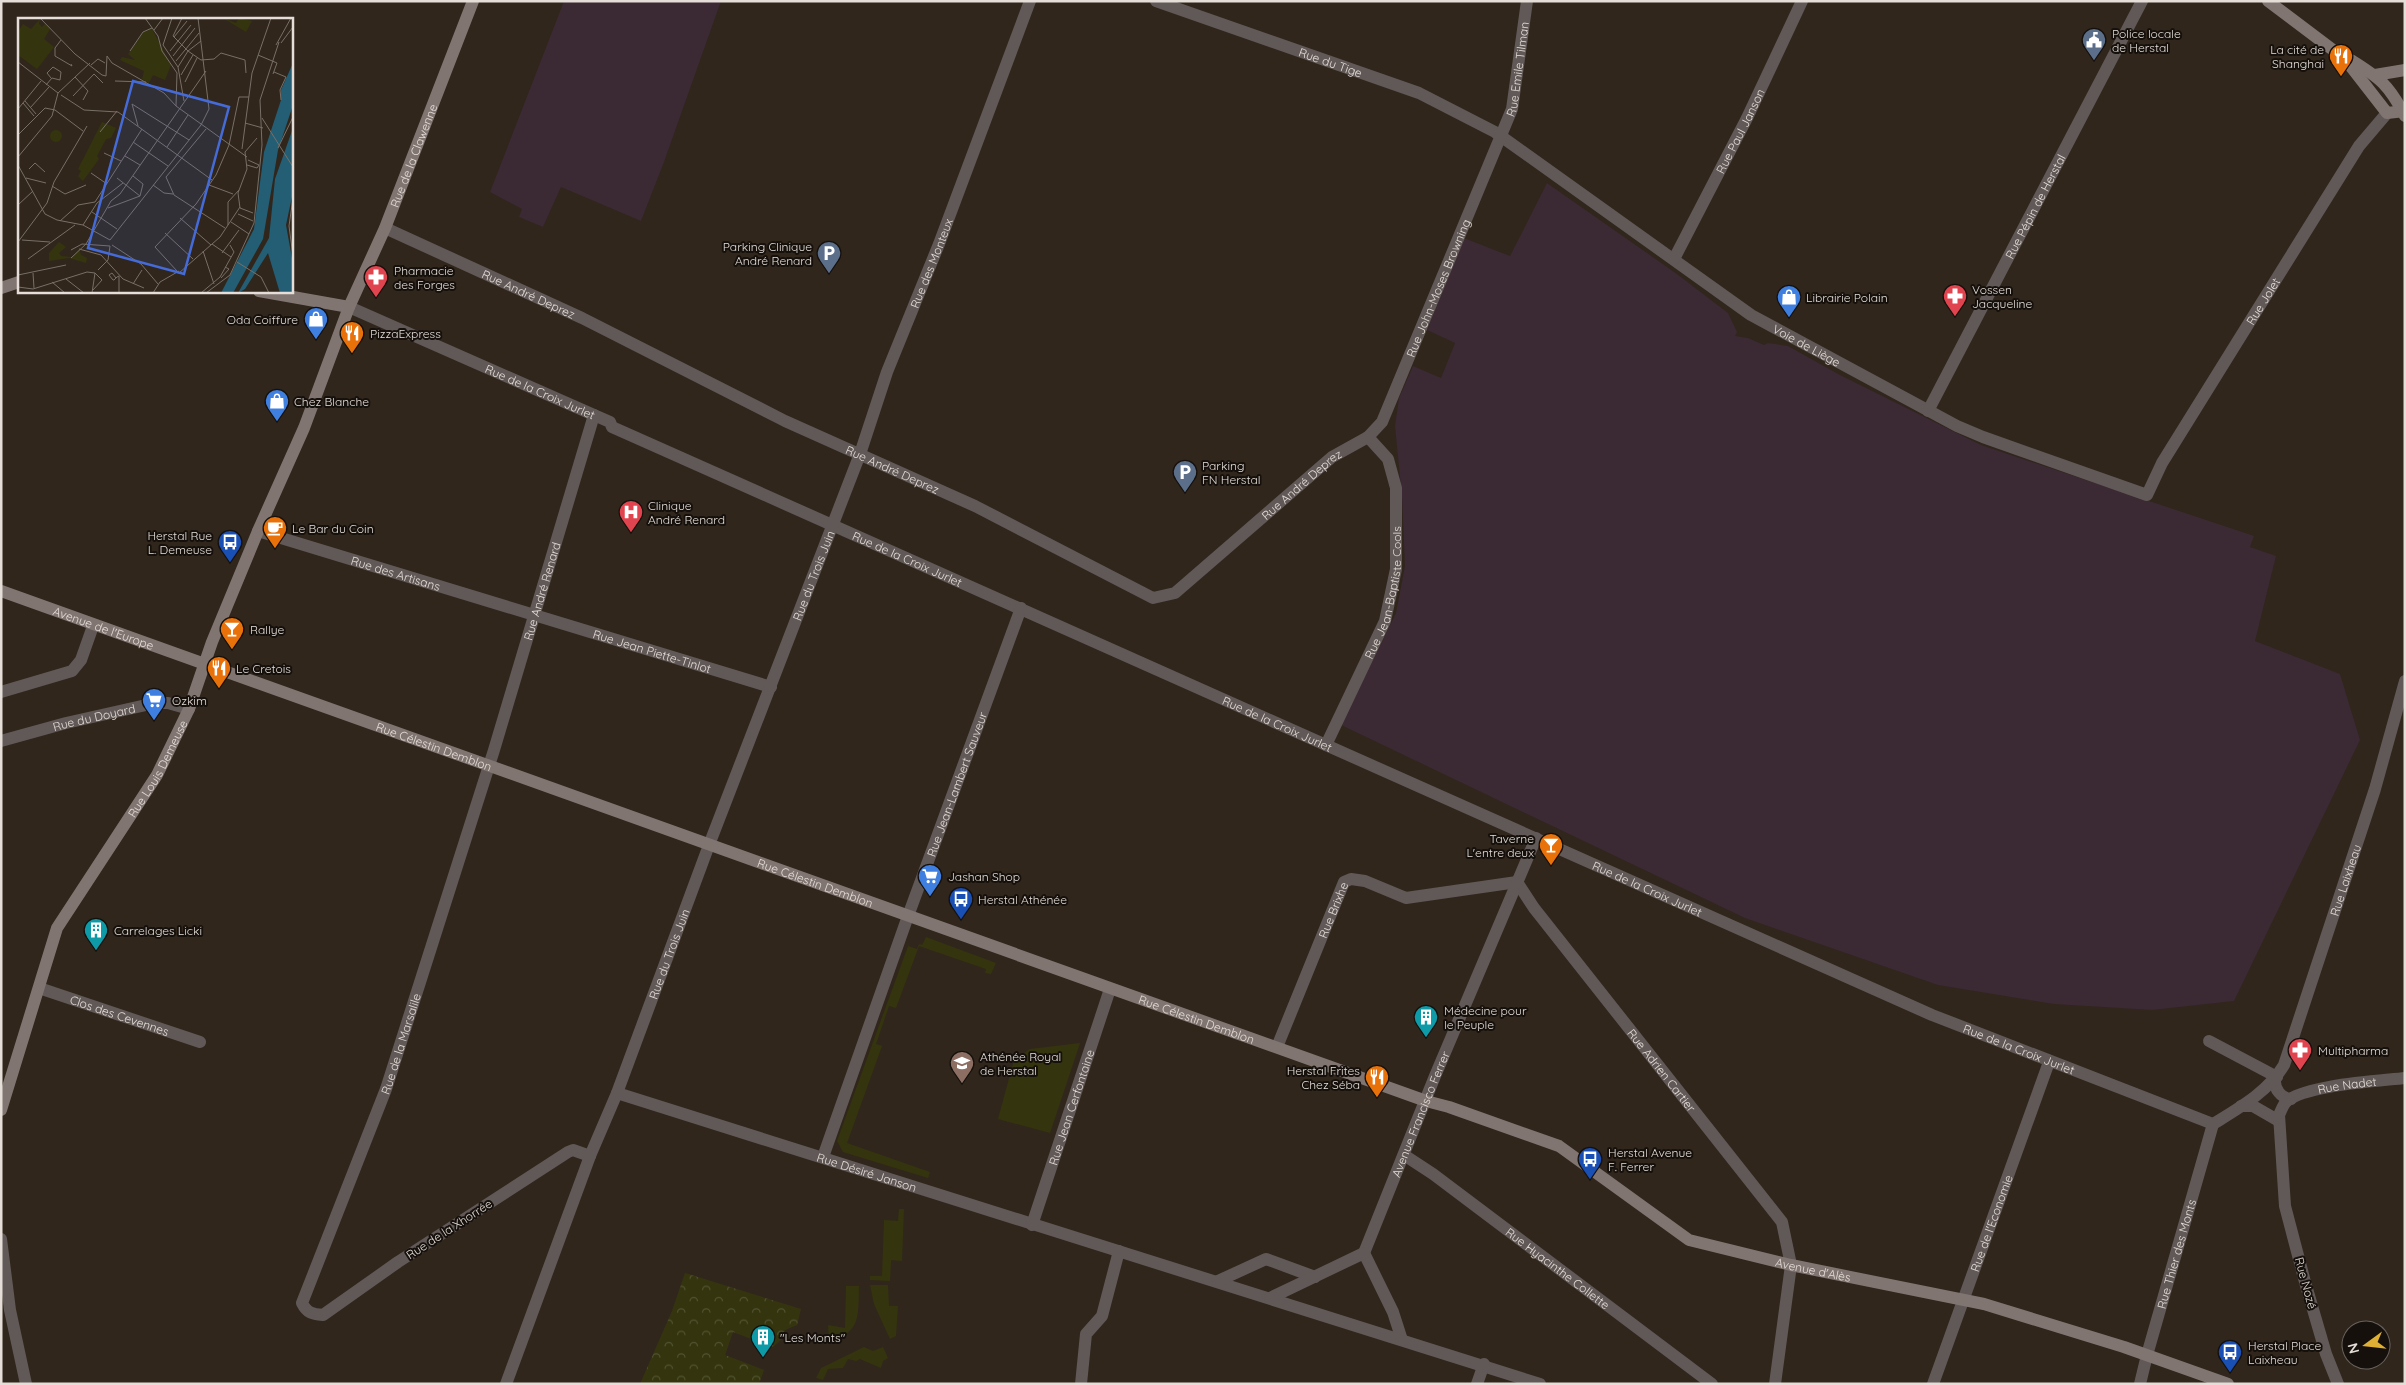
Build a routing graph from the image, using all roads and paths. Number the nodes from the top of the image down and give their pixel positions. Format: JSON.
{"nodes":[{"id":1,"x":473,"y":1,"type":"edge"},
{"id":2,"x":1030,"y":1,"type":"edge"},
{"id":3,"x":1156,"y":1,"type":"edge"},
{"id":4,"x":1527,"y":1,"type":"edge"},
{"id":5,"x":1802,"y":1,"type":"edge"},
{"id":6,"x":2142,"y":1,"type":"edge"},
{"id":7,"x":2268,"y":1,"type":"edge"},
{"id":8,"x":2345,"y":59,"type":"junction"},
{"id":9,"x":2405,"y":70,"type":"edge"},
{"id":10,"x":2375,"y":75,"type":"junction"},
{"id":11,"x":2387,"y":113,"type":"junction"},
{"id":12,"x":2404,"y":113,"type":"edge"},
{"id":13,"x":1500,"y":136,"type":"junction"},
{"id":14,"x":386,"y":228,"type":"junction"},
{"id":15,"x":1674,"y":259,"type":"junction"},
{"id":16,"x":18,"y":282,"type":"edge"},
{"id":17,"x":1,"y":288,"type":"edge"},
{"id":18,"x":264,"y":292,"type":"edge"},
{"id":19,"x":349,"y":308,"type":"junction"},
{"id":20,"x":1928,"y":411,"type":"junction"},
{"id":21,"x":594,"y":415,"type":"junction"},
{"id":22,"x":1368,"y":437,"type":"junction"},
{"id":23,"x":860,"y":454,"type":"junction"},
{"id":24,"x":2147,"y":495,"type":"joint"},
{"id":25,"x":833,"y":525,"type":"junction"},
{"id":26,"x":258,"y":531,"type":"junction"},
{"id":27,"x":1,"y":591,"type":"edge"},
{"id":28,"x":1021,"y":608,"type":"junction"},
{"id":29,"x":534,"y":614,"type":"junction"},
{"id":30,"x":92,"y":626,"type":"junction"},
{"id":31,"x":206,"y":664,"type":"junction"},
{"id":32,"x":2405,"y":681,"type":"edge"},
{"id":33,"x":771,"y":687,"type":"junction"},
{"id":34,"x":1,"y":692,"type":"edge"},
{"id":35,"x":189,"y":709,"type":"junction"},
{"id":36,"x":1,"y":741,"type":"edge"},
{"id":37,"x":1326,"y":745,"type":"junction"},
{"id":38,"x":488,"y":767,"type":"junction"},
{"id":39,"x":1536,"y":838,"type":"junction"},
{"id":40,"x":709,"y":845,"type":"junction"},
{"id":41,"x":1517,"y":882,"type":"junction"},
{"id":42,"x":908,"y":916,"type":"junction"},
{"id":43,"x":38,"y":988,"type":"junction"},
{"id":44,"x":1110,"y":989,"type":"junction"},
{"id":45,"x":2209,"y":1041,"type":"dead end"},
{"id":46,"x":200,"y":1042,"type":"dead end"},
{"id":47,"x":1277,"y":1047,"type":"junction"},
{"id":48,"x":2049,"y":1062,"type":"junction"},
{"id":49,"x":2276,"y":1078,"type":"junction"},
{"id":50,"x":2405,"y":1078,"type":"edge"},
{"id":51,"x":617,"y":1093,"type":"junction"},
{"id":52,"x":2291,"y":1099,"type":"junction"},
{"id":53,"x":1426,"y":1102,"type":"junction"},
{"id":54,"x":2241,"y":1106,"type":"junction"},
{"id":55,"x":1,"y":1110,"type":"edge"},
{"id":56,"x":2279,"y":1121,"type":"junction"},
{"id":57,"x":2212,"y":1124,"type":"junction"},
{"id":58,"x":1404,"y":1155,"type":"junction"},
{"id":59,"x":590,"y":1156,"type":"junction"},
{"id":60,"x":823,"y":1158,"type":"junction"},
{"id":61,"x":1032,"y":1225,"type":"junction"},
{"id":62,"x":1,"y":1239,"type":"edge"},
{"id":63,"x":1119,"y":1251,"type":"junction"},
{"id":64,"x":1364,"y":1253,"type":"junction"},
{"id":65,"x":1791,"y":1265,"type":"junction"},
{"id":66,"x":1315,"y":1277,"type":"junction"},
{"id":67,"x":1218,"y":1281,"type":"junction"},
{"id":68,"x":1270,"y":1298,"type":"junction"},
{"id":69,"x":1964,"y":1299,"type":"junction"},
{"id":70,"x":310,"y":1314,"type":"joint"},
{"id":71,"x":1402,"y":1340,"type":"junction"},
{"id":72,"x":2146,"y":1355,"type":"junction"},
{"id":73,"x":1484,"y":1364,"type":"junction"},
{"id":74,"x":26,"y":1384,"type":"edge"},
{"id":75,"x":506,"y":1384,"type":"edge"},
{"id":76,"x":1081,"y":1384,"type":"edge"},
{"id":77,"x":1477,"y":1384,"type":"edge"},
{"id":78,"x":1540,"y":1384,"type":"edge"},
{"id":79,"x":1712,"y":1384,"type":"edge"},
{"id":80,"x":1775,"y":1384,"type":"edge"},
{"id":81,"x":1933,"y":1384,"type":"edge"},
{"id":82,"x":2140,"y":1384,"type":"edge"},
{"id":83,"x":2228,"y":1384,"type":"edge"},
{"id":84,"x":2338,"y":1384,"type":"edge"}],
"edges":[{"from":1,"to":14,"type":"street","name":"Rue de la Clawenne"},
{"from":2,"to":23,"type":"street","name":"Rue des Monteux"},
{"from":3,"to":13,"type":"street","name":"Rue du Tige"},
{"from":4,"to":13,"type":"street","name":"Rue Emile Tilman"},
{"from":5,"to":15,"type":"street","name":"Rue Paul Janson"},
{"from":6,"to":20,"type":"street","name":"Rue Pépin de Herstal"},
{"from":7,"to":8,"type":"street"},
{"from":8,"to":10,"type":"street"},
{"from":8,"to":11,"type":"street"},
{"from":9,"to":10,"type":"street"},
{"from":10,"to":12,"type":"street"},
{"from":11,"to":12,"type":"street"},
{"from":11,"to":24,"type":"street","name":"Rue Jolet"},
{"from":13,"to":15,"type":"street","name":"Voie de Liège"},
{"from":13,"to":22,"type":"street","name":"Rue John-Moses Browning"},
{"from":14,"to":19,"type":"street","name":"Rue de la Clawenne"},
{"from":14,"to":23,"type":"street","name":"Rue André Deprez"},
{"from":15,"to":20,"type":"street","name":"Voie de Liège"},
{"from":16,"to":17,"type":"street"},
{"from":18,"to":19,"type":"street"},
{"from":19,"to":21,"type":"street","name":"Rue de la Croix Jurlet"},
{"from":19,"to":26,"type":"street","name":"Rue Louis Demeuse"},
{"from":20,"to":24,"type":"street","name":"Voie de Liège"},
{"from":21,"to":25,"type":"street","name":"Rue de la Croix Jurlet"},
{"from":21,"to":29,"type":"street","name":"Rue André Renard"},
{"from":22,"to":23,"type":"street","name":"Rue André Deprez"},
{"from":22,"to":37,"type":"street","name":"Rue Jean-Baptiste Cools"},
{"from":23,"to":25,"type":"street","name":"Rue des Monteux"},
{"from":25,"to":28,"type":"street","name":"Rue de la Croix Jurlet"},
{"from":25,"to":33,"type":"street","name":"Rue du Trois Juin"},
{"from":26,"to":29,"type":"street","name":"Rue des Artisans"},
{"from":26,"to":31,"type":"street","name":"Rue Louis Demeuse"},
{"from":27,"to":30,"type":"street","name":"Avenue de l'Europe"},
{"from":28,"to":37,"type":"street","name":"Rue de la Croix Jurlet"},
{"from":28,"to":42,"type":"street","name":"Rue Jean-Lambert Sauveur"},
{"from":29,"to":33,"type":"street","name":"Rue Jean Piette-Tinlot"},
{"from":29,"to":38,"type":"street","name":"Rue André Renard"},
{"from":30,"to":31,"type":"street","name":"Avenue de l'Europe"},
{"from":30,"to":34,"type":"street"},
{"from":31,"to":35,"type":"street","name":"Rue Louis Demeuse"},
{"from":31,"to":38,"type":"street","name":"Rue Célestin Demblon"},
{"from":32,"to":49,"type":"street","name":"Rue Laixheau"},
{"from":33,"to":40,"type":"street","name":"Rue du Trois Juin"},
{"from":35,"to":36,"type":"street","name":"Rue du Doyard"},
{"from":35,"to":43,"type":"street","name":"Rue Louis Demeuse"},
{"from":37,"to":39,"type":"street","name":"Rue de la Croix Jurlet"},
{"from":38,"to":40,"type":"street","name":"Rue Célestin Demblon"},
{"from":38,"to":70,"type":"street","name":"Rue de la Marsalile"},
{"from":39,"to":41,"type":"street","name":"Avenue Francisco Ferrer"},
{"from":39,"to":48,"type":"street","name":"Rue de la Croix Jurlet"},
{"from":40,"to":42,"type":"street","name":"Rue Célestin Demblon"},
{"from":40,"to":51,"type":"street","name":"Rue du Trois Juin"},
{"from":41,"to":47,"type":"street","name":"Rue Brixhe"},
{"from":41,"to":53,"type":"street","name":"Avenue Francisco Ferrer"},
{"from":41,"to":65,"type":"street","name":"Rue Adrien Cartier"},
{"from":42,"to":44,"type":"street","name":"Rue Célestin Demblon"},
{"from":42,"to":60,"type":"street","name":"Rue Jean-Lambert Sauveur"},
{"from":43,"to":46,"type":"street","name":"Clos des Cevennes"},
{"from":43,"to":55,"type":"street","name":"Rue Louis Demeuse"},
{"from":44,"to":47,"type":"street","name":"Rue Célestin Demblon"},
{"from":44,"to":61,"type":"street","name":"Rue Jean Cerfontaine"},
{"from":45,"to":49,"type":"street"},
{"from":47,"to":53,"type":"street","name":"Rue Célestin Demblon"},
{"from":48,"to":57,"type":"street","name":"Rue de la Croix Jurlet"},
{"from":48,"to":69,"type":"street","name":"Rue de l'Economie"},
{"from":49,"to":52,"type":"street"},
{"from":49,"to":54,"type":"street"},
{"from":50,"to":52,"type":"street","name":"Rue Nadet"},
{"from":51,"to":59,"type":"street","name":"Rue du Trois Juin"},
{"from":51,"to":60,"type":"street","name":"Rue Désiré Janson"},
{"from":52,"to":56,"type":"street"},
{"from":53,"to":58,"type":"street","name":"Avenue Francisco Ferrer"},
{"from":53,"to":65,"type":"street","name":"Avenue d'Alès"},
{"from":54,"to":56,"type":"street"},
{"from":54,"to":57,"type":"street"},
{"from":56,"to":84,"type":"street","name":"Rue Nozé"},
{"from":57,"to":72,"type":"street","name":"Rue Thier des Monts"},
{"from":58,"to":64,"type":"street","name":"Avenue Francisco Ferrer"},
{"from":58,"to":79,"type":"street","name":"Rue Hyacinthe Collette"},
{"from":59,"to":70,"type":"street","name":"Rue de la Xhorrée"},
{"from":59,"to":75,"type":"street","name":"Rue du Trois Juin"},
{"from":60,"to":61,"type":"street","name":"Rue Désiré Janson"},
{"from":61,"to":63,"type":"street","name":"Rue Désiré Janson"},
{"from":62,"to":74,"type":"street"},
{"from":63,"to":67,"type":"street","name":"Rue Désiré Janson"},
{"from":63,"to":76,"type":"street"},
{"from":64,"to":66,"type":"street"},
{"from":64,"to":71,"type":"street"},
{"from":65,"to":69,"type":"street","name":"Avenue d'Alès"},
{"from":65,"to":80,"type":"street","name":"Rue Adrien Cartier"},
{"from":66,"to":67,"type":"street"},
{"from":66,"to":68,"type":"street"},
{"from":67,"to":68,"type":"street","name":"Rue Désiré Janson"},
{"from":68,"to":71,"type":"street","name":"Rue Désiré Janson"},
{"from":69,"to":72,"type":"street","name":"Avenue d'Alès"},
{"from":69,"to":81,"type":"street","name":"Rue de l'Economie"},
{"from":71,"to":73,"type":"street","name":"Rue Désiré Janson"},
{"from":72,"to":82,"type":"street","name":"Rue Thier des Monts"},
{"from":72,"to":83,"type":"street","name":"Avenue d'Alès"},
{"from":73,"to":77,"type":"street"},
{"from":73,"to":78,"type":"street","name":"Rue Désiré Janson"}]}
